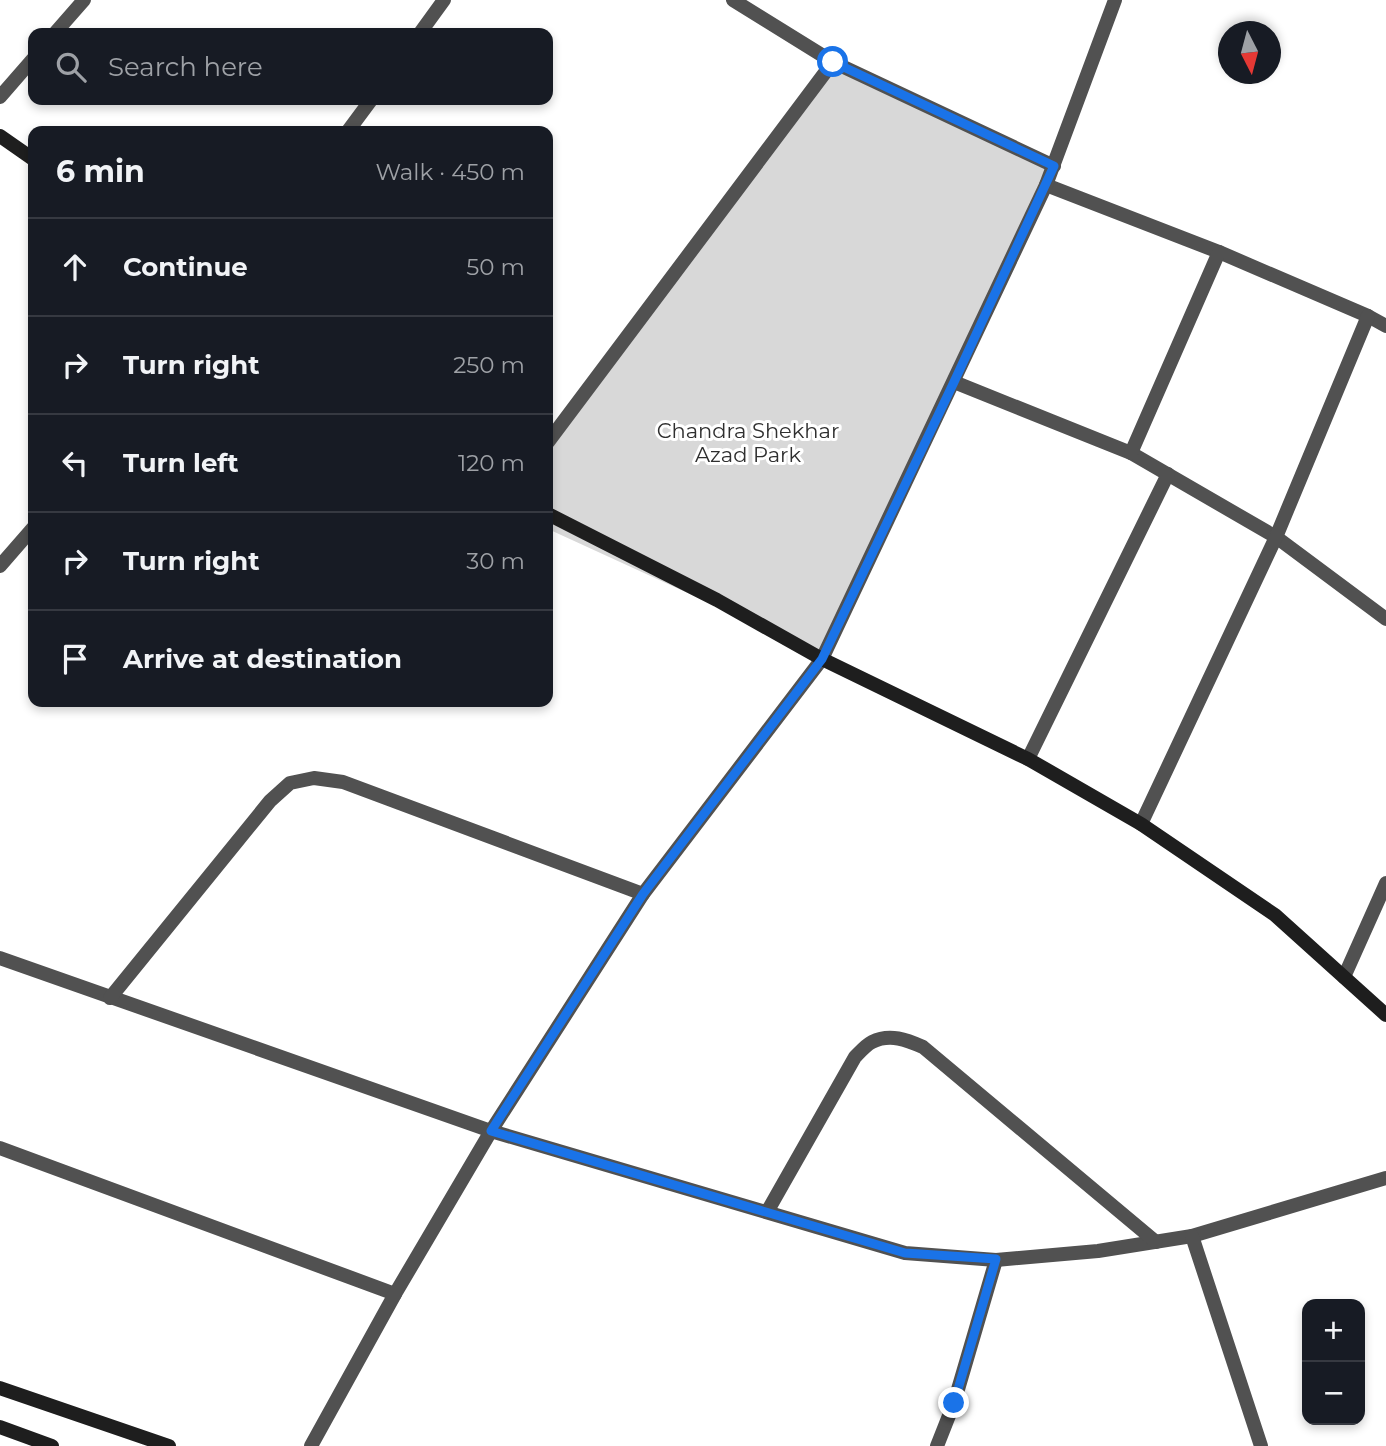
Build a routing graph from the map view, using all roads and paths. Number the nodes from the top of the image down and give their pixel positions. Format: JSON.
{"nodes":[{"id":1,"x":84,"y":0,"type":"edge"},
{"id":2,"x":444,"y":0,"type":"edge"},
{"id":3,"x":733,"y":0,"type":"edge"},
{"id":4,"x":1115,"y":0,"type":"edge"},
{"id":5,"x":59,"y":28,"type":"edge"},
{"id":6,"x":424,"y":28,"type":"edge"},
{"id":7,"x":833,"y":62,"type":"junction"},
{"id":8,"x":28,"y":64,"type":"edge"},
{"id":9,"x":0,"y":97,"type":"edge"},
{"id":10,"x":367,"y":105,"type":"edge"},
{"id":11,"x":352,"y":126,"type":"edge"},
{"id":12,"x":0,"y":136,"type":"edge"},
{"id":13,"x":28,"y":156,"type":"edge"},
{"id":14,"x":1054,"y":166,"type":"junction"},
{"id":15,"x":1046,"y":185,"type":"junction"},
{"id":16,"x":1219,"y":251,"type":"junction"},
{"id":17,"x":1368,"y":316,"type":"junction"},
{"id":18,"x":1386,"y":326,"type":"edge"},
{"id":19,"x":954,"y":382,"type":"junction"},
{"id":20,"x":553,"y":435,"type":"edge"},
{"id":21,"x":1131,"y":453,"type":"junction"},
{"id":22,"x":1168,"y":474,"type":"junction"},
{"id":23,"x":553,"y":517,"type":"edge"},
{"id":24,"x":28,"y":534,"type":"edge"},
{"id":25,"x":1276,"y":537,"type":"junction"},
{"id":26,"x":0,"y":566,"type":"edge"},
{"id":27,"x":1386,"y":619,"type":"edge"},
{"id":28,"x":822,"y":659,"type":"junction"},
{"id":29,"x":1028,"y":759,"type":"junction"},
{"id":30,"x":1141,"y":824,"type":"junction"},
{"id":31,"x":1386,"y":883,"type":"edge"},
{"id":32,"x":643,"y":894,"type":"junction"},
{"id":33,"x":0,"y":958,"type":"edge"},
{"id":34,"x":1344,"y":977,"type":"junction"},
{"id":35,"x":110,"y":998,"type":"junction"},
{"id":36,"x":1386,"y":1015,"type":"edge"},
{"id":37,"x":491,"y":1131,"type":"junction"},
{"id":38,"x":0,"y":1148,"type":"edge"},
{"id":39,"x":1386,"y":1178,"type":"edge"},
{"id":40,"x":767,"y":1212,"type":"junction"},
{"id":41,"x":1192,"y":1236,"type":"junction"},
{"id":42,"x":1156,"y":1242,"type":"junction"},
{"id":43,"x":996,"y":1259,"type":"junction"},
{"id":44,"x":395,"y":1294,"type":"junction"},
{"id":45,"x":0,"y":1388,"type":"edge"},
{"id":46,"x":0,"y":1427,"type":"edge"},
{"id":47,"x":52,"y":1446,"type":"edge"},
{"id":48,"x":169,"y":1446,"type":"edge"},
{"id":49,"x":312,"y":1446,"type":"edge"},
{"id":50,"x":937,"y":1446,"type":"edge"},
{"id":51,"x":1261,"y":1446,"type":"edge"}],
"edges":[{"from":1,"to":5,"type":"street"},
{"from":2,"to":6,"type":"street"},
{"from":3,"to":7,"type":"street"},
{"from":4,"to":14,"type":"street"},
{"from":7,"to":14,"type":"street"},
{"from":7,"to":20,"type":"street"},
{"from":8,"to":9,"type":"street"},
{"from":10,"to":11,"type":"street"},
{"from":12,"to":13,"type":"street"},
{"from":14,"to":15,"type":"street"},
{"from":15,"to":16,"type":"street"},
{"from":15,"to":19,"type":"street"},
{"from":16,"to":17,"type":"street"},
{"from":16,"to":21,"type":"street"},
{"from":17,"to":18,"type":"street"},
{"from":17,"to":25,"type":"street"},
{"from":19,"to":21,"type":"street"},
{"from":19,"to":28,"type":"street"},
{"from":21,"to":22,"type":"street"},
{"from":22,"to":25,"type":"street"},
{"from":22,"to":29,"type":"street"},
{"from":23,"to":28,"type":"street"},
{"from":24,"to":26,"type":"street"},
{"from":25,"to":27,"type":"street"},
{"from":25,"to":30,"type":"street"},
{"from":28,"to":29,"type":"street"},
{"from":28,"to":32,"type":"street"},
{"from":29,"to":30,"type":"street"},
{"from":30,"to":34,"type":"street"},
{"from":31,"to":34,"type":"street"},
{"from":32,"to":35,"type":"street"},
{"from":32,"to":37,"type":"street"},
{"from":33,"to":35,"type":"street"},
{"from":34,"to":36,"type":"street"},
{"from":35,"to":37,"type":"street"},
{"from":37,"to":40,"type":"street"},
{"from":37,"to":44,"type":"street"},
{"from":38,"to":44,"type":"street"},
{"from":39,"to":41,"type":"street"},
{"from":40,"to":42,"type":"street"},
{"from":40,"to":43,"type":"street"},
{"from":41,"to":42,"type":"street"},
{"from":41,"to":51,"type":"street"},
{"from":42,"to":43,"type":"street"},
{"from":43,"to":50,"type":"street"},
{"from":44,"to":49,"type":"street"},
{"from":45,"to":48,"type":"street"},
{"from":46,"to":47,"type":"street"}]}
